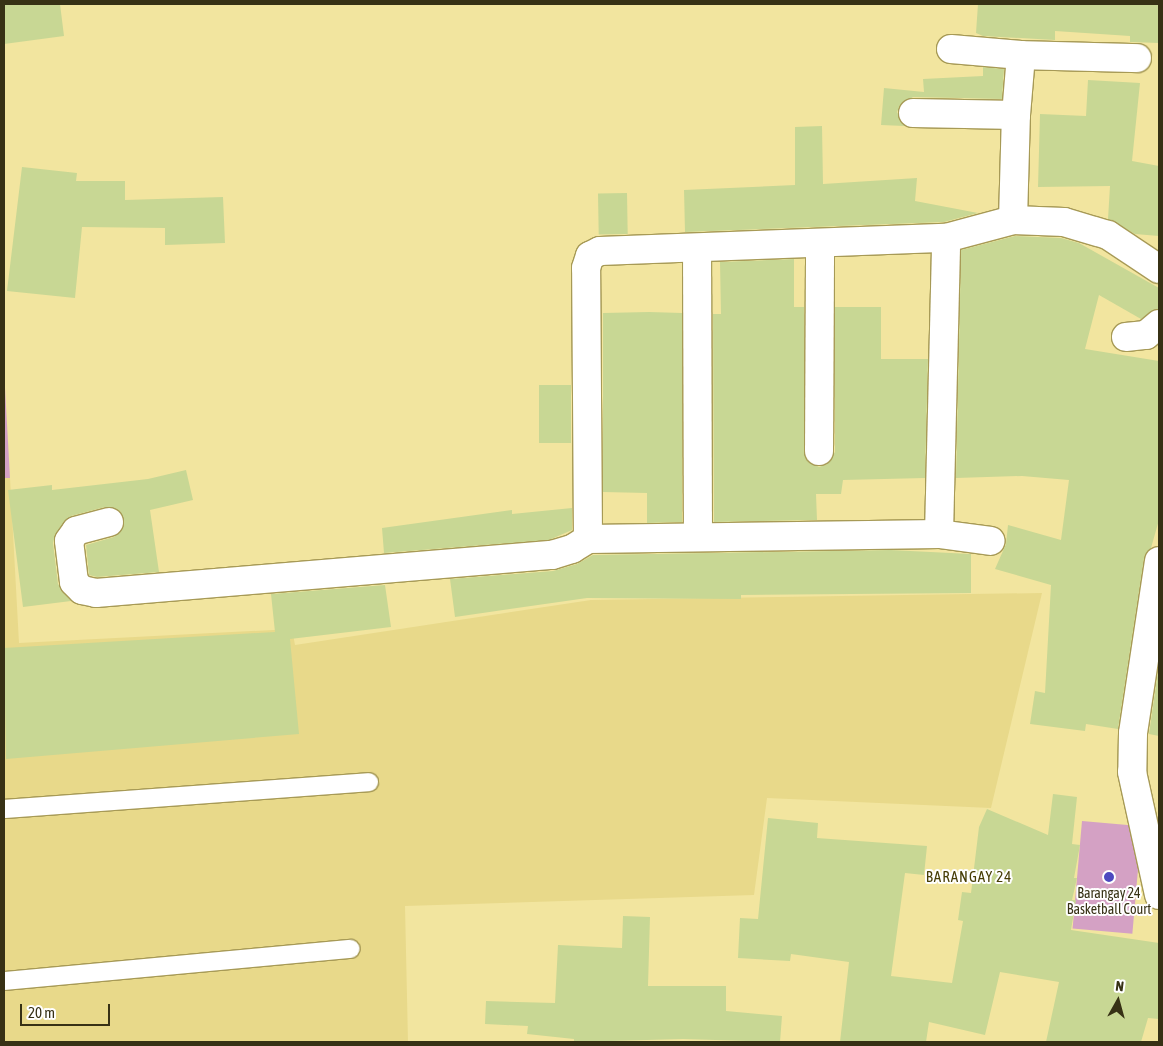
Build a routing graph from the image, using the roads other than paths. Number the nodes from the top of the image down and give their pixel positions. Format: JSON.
{"nodes":[{"id":1,"x":951,"y":50,"type":"dead end"},
{"id":2,"x":1021,"y":55,"type":"junction"},
{"id":3,"x":1138,"y":58,"type":"dead end"},
{"id":4,"x":913,"y":113,"type":"dead end"},
{"id":5,"x":1016,"y":115,"type":"junction"},
{"id":6,"x":1013,"y":220,"type":"junction"},
{"id":7,"x":946,"y":238,"type":"junction"},
{"id":8,"x":820,"y":243,"type":"junction"},
{"id":9,"x":697,"y":249,"type":"junction"},
{"id":10,"x":1159,"y":269,"type":"edge"},
{"id":11,"x":1159,"y":324,"type":"edge"},
{"id":12,"x":1126,"y":337,"type":"dead end"},
{"id":13,"x":819,"y":451,"type":"dead end"},
{"id":14,"x":109,"y":522,"type":"dead end"},
{"id":15,"x":939,"y":534,"type":"junction"},
{"id":16,"x":698,"y":536,"type":"junction"},
{"id":17,"x":588,"y":539,"type":"junction"},
{"id":18,"x":991,"y":541,"type":"dead end"},
{"id":19,"x":1159,"y":561,"type":"edge"},
{"id":20,"x":369,"y":782,"type":"dead end"},
{"id":21,"x":4,"y":809,"type":"edge"},
{"id":22,"x":1159,"y":895,"type":"edge"},
{"id":23,"x":351,"y":949,"type":"dead end"},
{"id":24,"x":4,"y":981,"type":"edge"}],
"edges":[{"from":1,"to":2,"type":"street"},
{"from":2,"to":3,"type":"street"},
{"from":2,"to":5,"type":"street"},
{"from":4,"to":5,"type":"street"},
{"from":5,"to":6,"type":"street"},
{"from":6,"to":7,"type":"street"},
{"from":6,"to":10,"type":"street"},
{"from":7,"to":8,"type":"street"},
{"from":7,"to":15,"type":"street"},
{"from":8,"to":9,"type":"street"},
{"from":8,"to":13,"type":"street"},
{"from":9,"to":16,"type":"street"},
{"from":9,"to":17,"type":"street"},
{"from":11,"to":12,"type":"street"},
{"from":14,"to":17,"type":"street"},
{"from":15,"to":16,"type":"street"},
{"from":15,"to":18,"type":"street"},
{"from":16,"to":17,"type":"street"},
{"from":19,"to":22,"type":"street"},
{"from":20,"to":21,"type":"lane"},
{"from":23,"to":24,"type":"lane"}]}
